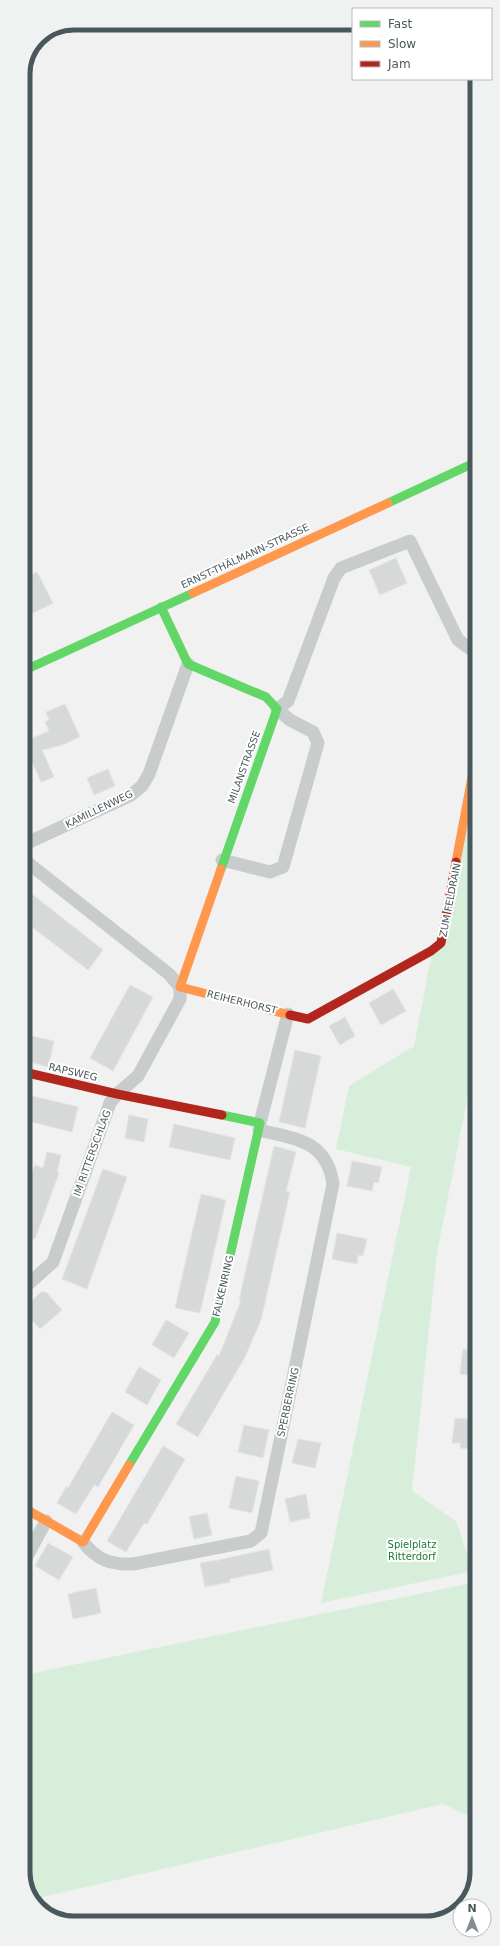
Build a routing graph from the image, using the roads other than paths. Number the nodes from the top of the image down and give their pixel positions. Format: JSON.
{"nodes":[{"id":1,"x":470,"y":465,"type":"edge"},
{"id":2,"x":161,"y":607,"type":"junction"},
{"id":3,"x":470,"y":649,"type":"edge"},
{"id":4,"x":188,"y":664,"type":"junction"},
{"id":5,"x":30,"y":668,"type":"edge"},
{"id":6,"x":276,"y":709,"type":"junction"},
{"id":7,"x":470,"y":789,"type":"edge"},
{"id":8,"x":30,"y":842,"type":"edge"},
{"id":9,"x":222,"y":860,"type":"junction"},
{"id":10,"x":30,"y":865,"type":"edge"},
{"id":11,"x":180,"y":986,"type":"junction"},
{"id":12,"x":288,"y":1014,"type":"junction"},
{"id":13,"x":30,"y":1073,"type":"edge"},
{"id":14,"x":117,"y":1094,"type":"junction"},
{"id":15,"x":259,"y":1127,"type":"junction"},
{"id":16,"x":30,"y":1283,"type":"edge"},
{"id":17,"x":30,"y":1512,"type":"edge"},
{"id":18,"x":46,"y":1521,"type":"junction"},
{"id":19,"x":83,"y":1542,"type":"junction"},
{"id":20,"x":30,"y":1551,"type":"edge"}],
"edges":[{"from":1,"to":2,"type":"street","name":"ERNST-THÄLMANN-STRASSE"},
{"from":2,"to":4,"type":"street"},
{"from":2,"to":5,"type":"street","name":"ERNST-THÄLMANN-STRASSE"},
{"from":3,"to":6,"type":"street"},
{"from":4,"to":6,"type":"street"},
{"from":4,"to":8,"type":"street","name":"KAMILLENWEG"},
{"from":6,"to":9,"type":"street","name":"MILANSTRASSE"},
{"from":6,"to":9,"type":"street"},
{"from":7,"to":12,"type":"street","name":"ZUM FELDRAIN"},
{"from":9,"to":11,"type":"street","name":"MILANSTRASSE"},
{"from":10,"to":11,"type":"street"},
{"from":11,"to":12,"type":"street","name":"REIHERHORST"},
{"from":11,"to":14,"type":"street","name":"IM RITTERSCHLAG"},
{"from":12,"to":15,"type":"street","name":"REIHERHORST"},
{"from":13,"to":14,"type":"street","name":"RAPSWEG"},
{"from":14,"to":15,"type":"street"},
{"from":14,"to":16,"type":"street","name":"IM RITTERSCHLAG"},
{"from":15,"to":19,"type":"street","name":"FALKENRING"},
{"from":15,"to":19,"type":"street","name":"SPERBERRING"},
{"from":17,"to":18,"type":"street"},
{"from":18,"to":19,"type":"street"},
{"from":18,"to":20,"type":"street"}]}
